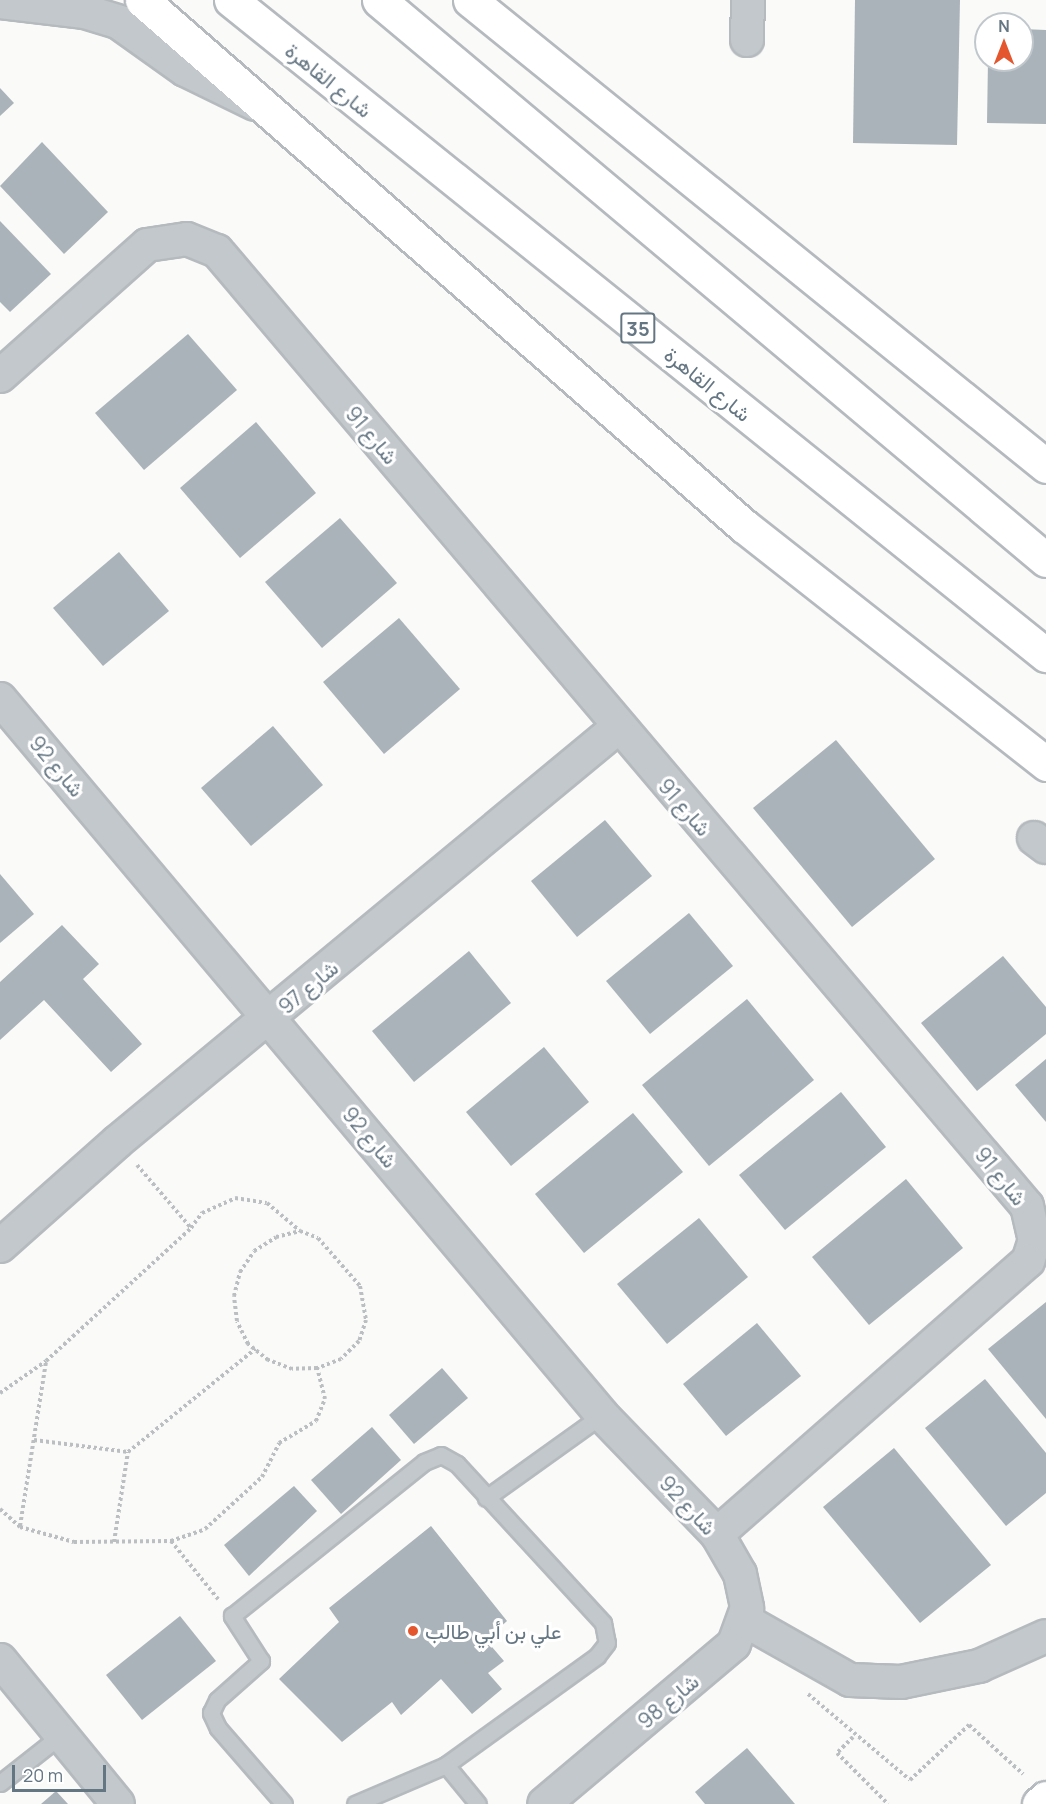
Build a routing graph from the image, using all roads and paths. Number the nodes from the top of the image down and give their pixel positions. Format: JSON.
{"nodes":[{"id":1,"x":142,"y":0,"type":"edge"},
{"id":2,"x":231,"y":0,"type":"edge"},
{"id":3,"x":379,"y":0,"type":"edge"},
{"id":4,"x":470,"y":0,"type":"edge"},
{"id":5,"x":748,"y":0,"type":"edge"},
{"id":6,"x":0,"y":1,"type":"edge"},
{"id":7,"x":109,"y":11,"type":"edge"},
{"id":8,"x":747,"y":40,"type":"dead end"},
{"id":9,"x":258,"y":104,"type":"junction"},
{"id":10,"x":0,"y":376,"type":"edge"},
{"id":11,"x":1046,"y":466,"type":"edge"},
{"id":12,"x":1046,"y":560,"type":"edge"},
{"id":13,"x":1046,"y":655,"type":"edge"},
{"id":14,"x":0,"y":699,"type":"edge"},
{"id":15,"x":617,"y":728,"type":"junction"},
{"id":16,"x":1046,"y":764,"type":"edge"},
{"id":17,"x":272,"y":1017,"type":"junction"},
{"id":18,"x":117,"y":1142,"type":"junction"},
{"id":19,"x":191,"y":1228,"type":"junction"},
{"id":20,"x":300,"y":1231,"type":"junction"},
{"id":21,"x":0,"y":1246,"type":"edge"},
{"id":22,"x":255,"y":1349,"type":"junction"},
{"id":23,"x":46,"y":1361,"type":"junction"},
{"id":24,"x":317,"y":1368,"type":"junction"},
{"id":25,"x":0,"y":1394,"type":"edge"},
{"id":26,"x":602,"y":1415,"type":"junction"},
{"id":27,"x":33,"y":1440,"type":"junction"},
{"id":28,"x":128,"y":1452,"type":"junction"},
{"id":29,"x":486,"y":1498,"type":"junction"},
{"id":30,"x":0,"y":1509,"type":"edge"},
{"id":31,"x":20,"y":1527,"type":"junction"},
{"id":32,"x":717,"y":1534,"type":"junction"},
{"id":33,"x":171,"y":1541,"type":"junction"},
{"id":34,"x":114,"y":1542,"type":"junction"},
{"id":35,"x":740,"y":1574,"type":"joint"},
{"id":36,"x":231,"y":1616,"type":"junction"},
{"id":37,"x":744,"y":1620,"type":"junction"},
{"id":38,"x":1046,"y":1636,"type":"edge"},
{"id":39,"x":0,"y":1660,"type":"edge"},
{"id":40,"x":61,"y":1735,"type":"junction"},
{"id":41,"x":446,"y":1765,"type":"junction"},
{"id":42,"x":0,"y":1784,"type":"edge"},
{"id":43,"x":1038,"y":1794,"type":"edge"},
{"id":44,"x":118,"y":1804,"type":"edge"},
{"id":45,"x":284,"y":1804,"type":"edge"},
{"id":46,"x":355,"y":1804,"type":"edge"},
{"id":47,"x":478,"y":1804,"type":"edge"},
{"id":48,"x":544,"y":1804,"type":"edge"},
{"id":49,"x":888,"y":1804,"type":"edge"}],
"edges":[{"from":1,"to":9,"type":"main road"},
{"from":2,"to":13,"type":"main road","name":"شارع القاهرة","number":"35"},
{"from":3,"to":12,"type":"main road"},
{"from":4,"to":11,"type":"main road"},
{"from":5,"to":8,"type":"street"},
{"from":6,"to":7,"type":"street"},
{"from":7,"to":9,"type":"street"},
{"from":9,"to":16,"type":"main road"},
{"from":10,"to":15,"type":"street","name":"شارع 91"},
{"from":14,"to":17,"type":"street","name":"شارع 92"},
{"from":15,"to":17,"type":"street","name":"شارع 97"},
{"from":15,"to":32,"type":"street","name":"شارع 91"},
{"from":17,"to":18,"type":"street","name":"شارع 97"},
{"from":17,"to":26,"type":"street","name":"شارع 92"},
{"from":18,"to":19,"type":"path"},
{"from":18,"to":21,"type":"street","name":"شارع 97"},
{"from":19,"to":20,"type":"path"},
{"from":19,"to":23,"type":"path"},
{"from":20,"to":22,"type":"path"},
{"from":20,"to":24,"type":"path"},
{"from":22,"to":24,"type":"path"},
{"from":22,"to":28,"type":"path"},
{"from":23,"to":25,"type":"path"},
{"from":23,"to":27,"type":"path"},
{"from":24,"to":33,"type":"path"},
{"from":26,"to":29,"type":"lane"},
{"from":26,"to":32,"type":"street","name":"شارع 92"},
{"from":27,"to":28,"type":"path"},
{"from":27,"to":31,"type":"path"},
{"from":28,"to":34,"type":"path"},
{"from":29,"to":36,"type":"lane"},
{"from":29,"to":41,"type":"lane"},
{"from":30,"to":31,"type":"path"},
{"from":31,"to":34,"type":"path"},
{"from":32,"to":35,"type":"street","name":"شارع 92"},
{"from":33,"to":34,"type":"path"},
{"from":33,"to":36,"type":"path"},
{"from":35,"to":37,"type":"street","name":"شارع 98"},
{"from":36,"to":45,"type":"lane"},
{"from":37,"to":38,"type":"street"},
{"from":37,"to":48,"type":"street","name":"شارع 98"},
{"from":39,"to":40,"type":"street"},
{"from":40,"to":42,"type":"lane"},
{"from":40,"to":44,"type":"street"},
{"from":41,"to":46,"type":"lane"},
{"from":41,"to":47,"type":"lane"},
{"from":43,"to":49,"type":"path"}]}
